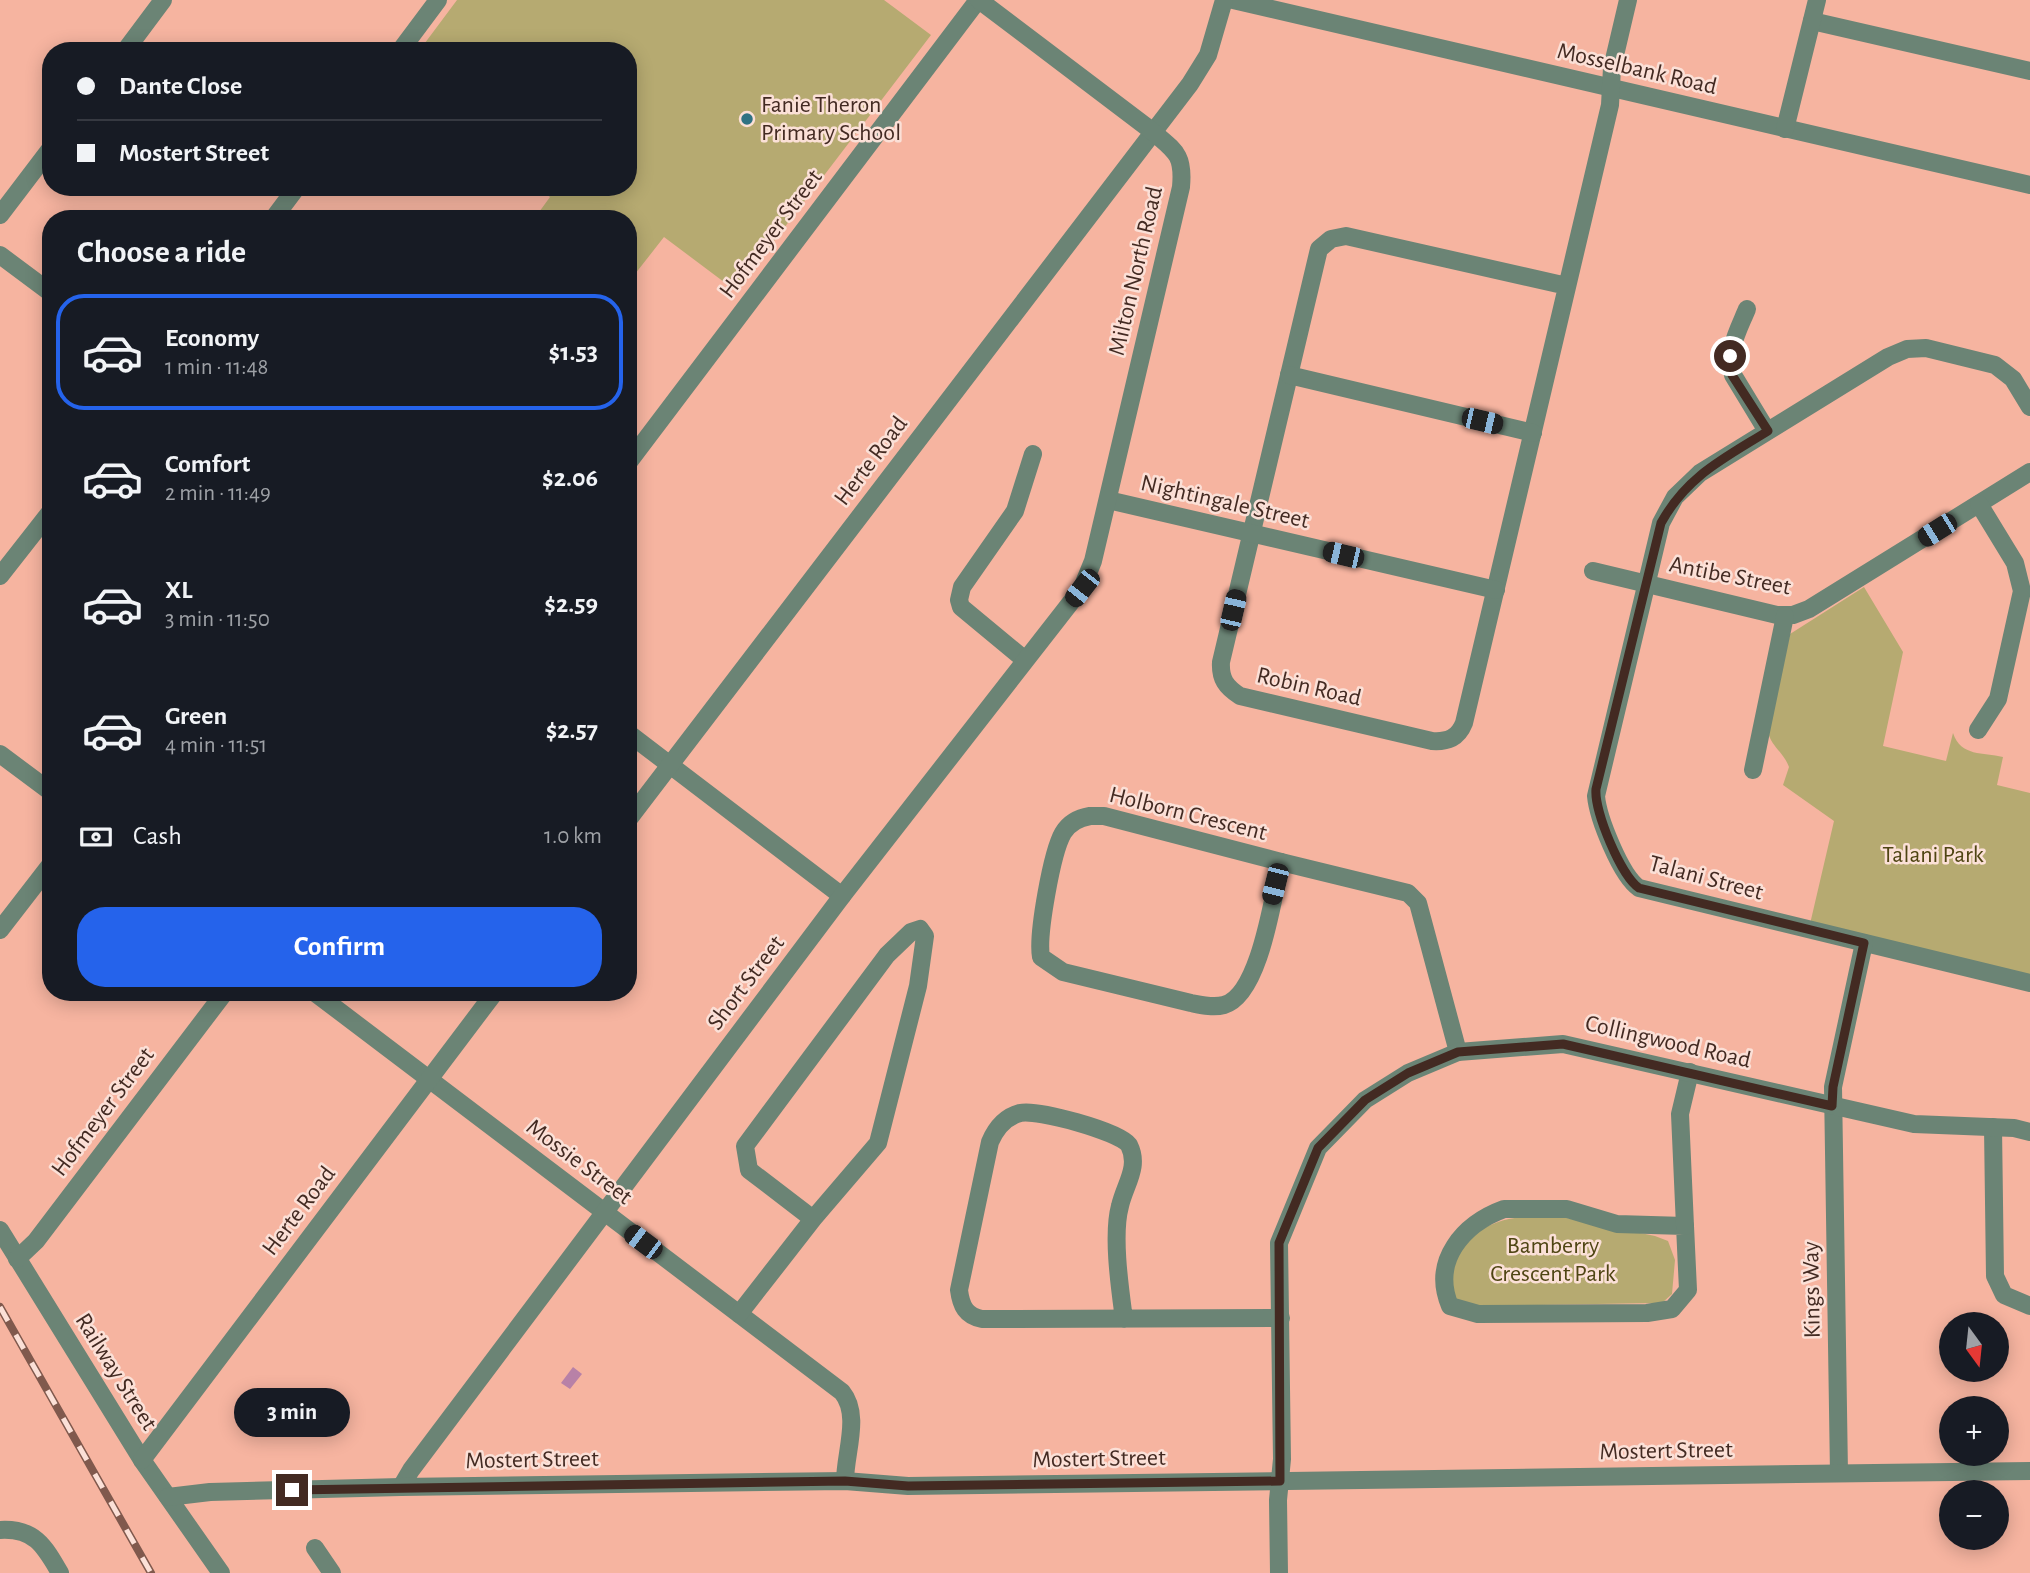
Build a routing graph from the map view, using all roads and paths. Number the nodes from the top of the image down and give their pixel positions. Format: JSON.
{"nodes":[{"id":1,"x":163,"y":0,"type":"edge"},
{"id":2,"x":438,"y":0,"type":"edge"},
{"id":3,"x":979,"y":0,"type":"edge"},
{"id":4,"x":1224,"y":0,"type":"edge"},
{"id":5,"x":1233,"y":0,"type":"edge"},
{"id":6,"x":1628,"y":0,"type":"edge"},
{"id":7,"x":1817,"y":0,"type":"edge"},
{"id":8,"x":1812,"y":21,"type":"junction"},
{"id":9,"x":132,"y":42,"type":"edge"},
{"id":10,"x":407,"y":42,"type":"edge"},
{"id":11,"x":2030,"y":71,"type":"edge"},
{"id":12,"x":1611,"y":88,"type":"junction"},
{"id":13,"x":1785,"y":129,"type":"junction"},
{"id":14,"x":1152,"y":131,"type":"junction"},
{"id":15,"x":42,"y":160,"type":"edge"},
{"id":16,"x":2030,"y":186,"type":"edge"},
{"id":17,"x":0,"y":215,"type":"edge"},
{"id":18,"x":0,"y":255,"type":"edge"},
{"id":19,"x":42,"y":286,"type":"edge"},
{"id":20,"x":1567,"y":286,"type":"junction"},
{"id":21,"x":1747,"y":309,"type":"dead end"},
{"id":22,"x":1289,"y":375,"type":"junction"},
{"id":23,"x":2030,"y":407,"type":"edge"},
{"id":24,"x":1768,"y":431,"type":"junction"},
{"id":25,"x":1533,"y":432,"type":"junction"},
{"id":26,"x":637,"y":451,"type":"edge"},
{"id":27,"x":1033,"y":454,"type":"dead end"},
{"id":28,"x":2030,"y":472,"type":"edge"},
{"id":29,"x":1108,"y":500,"type":"junction"},
{"id":30,"x":1979,"y":504,"type":"junction"},
{"id":31,"x":42,"y":522,"type":"edge"},
{"id":32,"x":1252,"y":533,"type":"junction"},
{"id":33,"x":1593,"y":571,"type":"dead end"},
{"id":34,"x":0,"y":576,"type":"edge"},
{"id":35,"x":1645,"y":583,"type":"junction"},
{"id":36,"x":1496,"y":590,"type":"junction"},
{"id":37,"x":1785,"y":616,"type":"junction"},
{"id":38,"x":1026,"y":660,"type":"junction"},
{"id":39,"x":1978,"y":730,"type":"dead end"},
{"id":40,"x":637,"y":740,"type":"edge"},
{"id":41,"x":0,"y":754,"type":"edge"},
{"id":42,"x":670,"y":765,"type":"junction"},
{"id":43,"x":1753,"y":770,"type":"dead end"},
{"id":44,"x":42,"y":785,"type":"edge"},
{"id":45,"x":637,"y":808,"type":"edge"},
{"id":46,"x":1281,"y":862,"type":"junction"},
{"id":47,"x":42,"y":876,"type":"edge"},
{"id":48,"x":842,"y":896,"type":"junction"},
{"id":49,"x":0,"y":930,"type":"edge"},
{"id":50,"x":1864,"y":943,"type":"junction"},
{"id":51,"x":2030,"y":983,"type":"edge"},
{"id":52,"x":218,"y":1001,"type":"edge"},
{"id":53,"x":326,"y":1001,"type":"edge"},
{"id":54,"x":488,"y":1001,"type":"edge"},
{"id":55,"x":1458,"y":1052,"type":"junction"},
{"id":56,"x":1689,"y":1072,"type":"junction"},
{"id":57,"x":428,"y":1079,"type":"junction"},
{"id":58,"x":1832,"y":1106,"type":"junction"},
{"id":59,"x":1993,"y":1127,"type":"junction"},
{"id":60,"x":2030,"y":1132,"type":"edge"},
{"id":61,"x":605,"y":1212,"type":"junction"},
{"id":62,"x":813,"y":1219,"type":"junction"},
{"id":63,"x":1685,"y":1226,"type":"junction"},
{"id":64,"x":0,"y":1230,"type":"edge"},
{"id":65,"x":17,"y":1259,"type":"junction"},
{"id":66,"x":2030,"y":1306,"type":"edge"},
{"id":67,"x":739,"y":1314,"type":"junction"},
{"id":68,"x":1281,"y":1318,"type":"junction"},
{"id":69,"x":1124,"y":1320,"type":"junction"},
{"id":70,"x":142,"y":1460,"type":"junction"},
{"id":71,"x":2030,"y":1471,"type":"edge"},
{"id":72,"x":1839,"y":1473,"type":"junction"},
{"id":73,"x":845,"y":1481,"type":"junction"},
{"id":74,"x":1280,"y":1481,"type":"junction"},
{"id":75,"x":401,"y":1487,"type":"junction"},
{"id":76,"x":168,"y":1497,"type":"junction"},
{"id":77,"x":0,"y":1530,"type":"edge"},
{"id":78,"x":315,"y":1548,"type":"dead end"},
{"id":79,"x":60,"y":1573,"type":"edge"},
{"id":80,"x":221,"y":1573,"type":"edge"},
{"id":81,"x":332,"y":1573,"type":"edge"},
{"id":82,"x":1279,"y":1573,"type":"edge"}],
"edges":[{"from":1,"to":9,"type":"street"},
{"from":2,"to":10,"type":"street"},
{"from":3,"to":14,"type":"street","name":"Milton North Road"},
{"from":3,"to":26,"type":"street","name":"Hofmeyer Street"},
{"from":4,"to":14,"type":"street"},
{"from":5,"to":12,"type":"street","name":"Mosselbank Road"},
{"from":6,"to":12,"type":"street","name":"Robin Road"},
{"from":7,"to":8,"type":"street"},
{"from":8,"to":11,"type":"street"},
{"from":8,"to":13,"type":"street"},
{"from":12,"to":13,"type":"street","name":"Mosselbank Road"},
{"from":12,"to":20,"type":"street","name":"Robin Road"},
{"from":13,"to":16,"type":"street","name":"Mosselbank Road"},
{"from":14,"to":29,"type":"street","name":"Milton North Road"},
{"from":14,"to":42,"type":"street","name":"Herte Road"},
{"from":15,"to":17,"type":"street"},
{"from":18,"to":19,"type":"street"},
{"from":20,"to":22,"type":"street","name":"Robin Road"},
{"from":20,"to":25,"type":"street","name":"Robin Road"},
{"from":21,"to":24,"type":"street"},
{"from":22,"to":25,"type":"street"},
{"from":22,"to":32,"type":"street","name":"Robin Road"},
{"from":23,"to":24,"type":"street","name":"Talani Street"},
{"from":24,"to":35,"type":"street","name":"Talani Street"},
{"from":25,"to":36,"type":"street","name":"Robin Road"},
{"from":27,"to":38,"type":"street"},
{"from":28,"to":30,"type":"street","name":"Antibe Street"},
{"from":29,"to":32,"type":"street","name":"Nightingale Street"},
{"from":29,"to":38,"type":"street","name":"Short Street"},
{"from":30,"to":37,"type":"street","name":"Antibe Street"},
{"from":30,"to":39,"type":"street"},
{"from":31,"to":34,"type":"street"},
{"from":32,"to":36,"type":"street","name":"Nightingale Street"},
{"from":32,"to":36,"type":"street","name":"Robin Road"},
{"from":33,"to":35,"type":"street","name":"Antibe Street"},
{"from":35,"to":37,"type":"street","name":"Antibe Street"},
{"from":35,"to":50,"type":"street","name":"Talani Street"},
{"from":37,"to":43,"type":"street"},
{"from":38,"to":48,"type":"street","name":"Short Street"},
{"from":40,"to":42,"type":"street"},
{"from":41,"to":44,"type":"street"},
{"from":42,"to":45,"type":"street","name":"Herte Road"},
{"from":42,"to":48,"type":"street"},
{"from":46,"to":46,"type":"street","name":"Holborn Crescent"},
{"from":46,"to":55,"type":"street","name":"Holborn Crescent"},
{"from":47,"to":49,"type":"street"},
{"from":48,"to":61,"type":"street","name":"Short Street"},
{"from":50,"to":51,"type":"street","name":"Talani Street"},
{"from":50,"to":58,"type":"street","name":"Kings Way"},
{"from":52,"to":65,"type":"street","name":"Hofmeyer Street"},
{"from":53,"to":57,"type":"street","name":"Mossie Street"},
{"from":54,"to":57,"type":"street","name":"Herte Road"},
{"from":55,"to":56,"type":"street","name":"Collingwood Road"},
{"from":55,"to":68,"type":"street","name":"Collingwood Road"},
{"from":56,"to":58,"type":"street","name":"Collingwood Road"},
{"from":56,"to":63,"type":"street"},
{"from":57,"to":61,"type":"street","name":"Mossie Street"},
{"from":57,"to":70,"type":"street","name":"Herte Road"},
{"from":58,"to":59,"type":"street","name":"Collingwood Road"},
{"from":58,"to":72,"type":"street","name":"Kings Way"},
{"from":59,"to":60,"type":"street","name":"Collingwood Road"},
{"from":59,"to":66,"type":"street"},
{"from":61,"to":67,"type":"street","name":"Mossie Street"},
{"from":61,"to":75,"type":"street","name":"Short Street"},
{"from":62,"to":62,"type":"street"},
{"from":62,"to":67,"type":"street"},
{"from":63,"to":63,"type":"street"},
{"from":64,"to":65,"type":"street","name":"Railway Street"},
{"from":65,"to":70,"type":"street","name":"Railway Street"},
{"from":67,"to":73,"type":"street","name":"Mossie Street"},
{"from":68,"to":69,"type":"street"},
{"from":68,"to":74,"type":"street","name":"Collingwood Road"},
{"from":69,"to":69,"type":"street"},
{"from":70,"to":76,"type":"street","name":"Railway Street"},
{"from":71,"to":72,"type":"street","name":"Mostert Street"},
{"from":72,"to":74,"type":"street","name":"Mostert Street"},
{"from":73,"to":74,"type":"street","name":"Mostert Street"},
{"from":73,"to":75,"type":"street","name":"Mostert Street"},
{"from":74,"to":82,"type":"street","name":"Collingwood Road"},
{"from":75,"to":76,"type":"street","name":"Mostert Street"},
{"from":76,"to":80,"type":"street","name":"Railway Street"},
{"from":77,"to":79,"type":"street"},
{"from":78,"to":81,"type":"street"}]}
